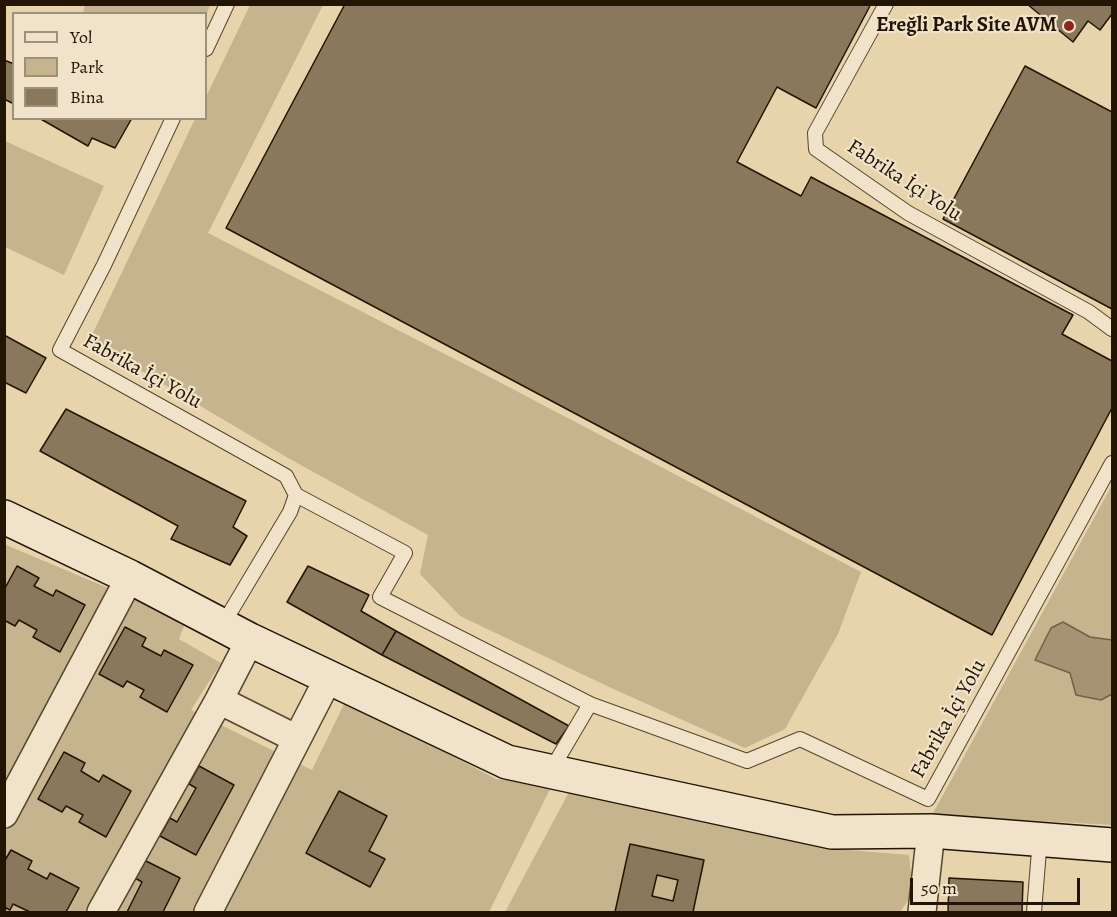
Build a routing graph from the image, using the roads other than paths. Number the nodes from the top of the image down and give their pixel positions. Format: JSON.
{"nodes":[{"id":1,"x":226,"y":4,"type":"edge"},
{"id":2,"x":886,"y":4,"type":"edge"},
{"id":3,"x":207,"y":47,"type":"edge"},
{"id":4,"x":172,"y":120,"type":"edge"},
{"id":5,"x":1113,"y":328,"type":"edge"},
{"id":6,"x":1113,"y":463,"type":"edge"},
{"id":7,"x":296,"y":495,"type":"junction"},
{"id":8,"x":4,"y":516,"type":"edge"},
{"id":9,"x":130,"y":577,"type":"junction"},
{"id":10,"x":236,"y":633,"type":"junction"},
{"id":11,"x":329,"y":677,"type":"junction"},
{"id":12,"x":219,"y":700,"type":"junction"},
{"id":13,"x":590,"y":704,"type":"junction"},
{"id":14,"x":297,"y":739,"type":"junction"},
{"id":15,"x":550,"y":772,"type":"junction"},
{"id":16,"x":4,"y":814,"type":"edge"},
{"id":17,"x":931,"y":831,"type":"junction"},
{"id":18,"x":1040,"y":838,"type":"junction"},
{"id":19,"x":1113,"y":845,"type":"edge"},
{"id":20,"x":101,"y":912,"type":"edge"},
{"id":21,"x":208,"y":912,"type":"edge"},
{"id":22,"x":922,"y":912,"type":"edge"},
{"id":23,"x":1034,"y":912,"type":"edge"}],
"edges":[{"from":1,"to":3,"type":"lane"},
{"from":2,"to":5,"type":"lane","name":"Fabrika İçi Yolu"},
{"from":4,"to":7,"type":"lane","name":"Fabrika İçi Yolu"},
{"from":6,"to":13,"type":"lane","name":"Fabrika İçi Yolu"},
{"from":7,"to":10,"type":"lane"},
{"from":7,"to":13,"type":"lane","name":"Fabrika İçi Yolu"},
{"from":8,"to":9,"type":"main road"},
{"from":9,"to":10,"type":"main road"},
{"from":9,"to":16,"type":"street"},
{"from":10,"to":11,"type":"main road"},
{"from":10,"to":12,"type":"street"},
{"from":11,"to":14,"type":"street"},
{"from":11,"to":15,"type":"main road"},
{"from":12,"to":14,"type":"street"},
{"from":12,"to":20,"type":"street"},
{"from":13,"to":15,"type":"lane"},
{"from":14,"to":21,"type":"street"},
{"from":15,"to":17,"type":"main road"},
{"from":17,"to":18,"type":"main road"},
{"from":17,"to":22,"type":"street"},
{"from":18,"to":19,"type":"main road"},
{"from":18,"to":23,"type":"lane"}]}
